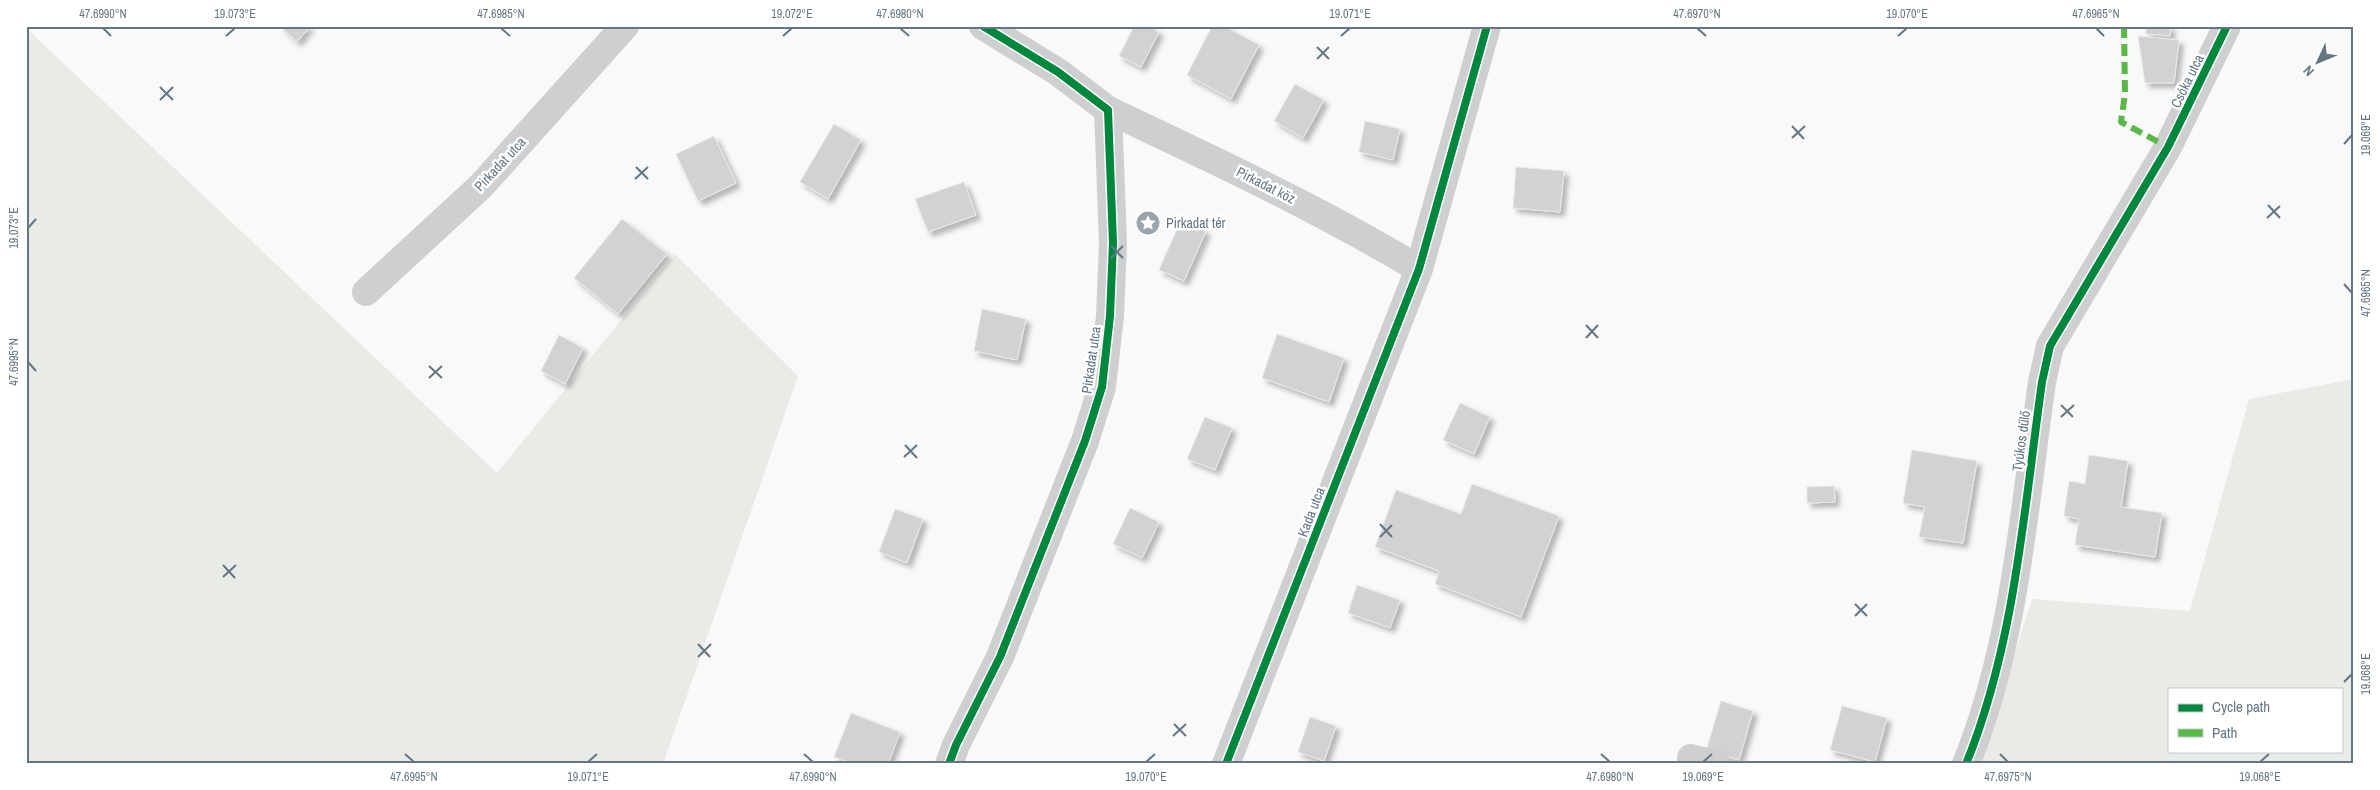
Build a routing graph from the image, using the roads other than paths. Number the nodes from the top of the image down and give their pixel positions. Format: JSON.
{"nodes":[{"id":1,"x":624,"y":26,"type":"edge"},
{"id":2,"x":983,"y":26,"type":"edge"},
{"id":3,"x":1487,"y":26,"type":"edge"},
{"id":4,"x":2228,"y":26,"type":"edge"},
{"id":5,"x":1108,"y":110,"type":"junction"},
{"id":6,"x":2168,"y":147,"type":"joint"},
{"id":7,"x":1419,"y":269,"type":"junction"},
{"id":8,"x":366,"y":292,"type":"dead end"},
{"id":9,"x":949,"y":764,"type":"edge"},
{"id":10,"x":1226,"y":764,"type":"edge"},
{"id":11,"x":1966,"y":764,"type":"edge"}],
"edges":[{"from":1,"to":8,"type":"street","name":"Pirkadat utca"},
{"from":2,"to":5,"type":"street"},
{"from":3,"to":7,"type":"street","name":"Kada utca"},
{"from":4,"to":6,"type":"street","name":"Csóka utca"},
{"from":5,"to":7,"type":"street","name":"Pirkadat köz"},
{"from":5,"to":9,"type":"street","name":"Pirkadat utca"},
{"from":6,"to":11,"type":"street","name":"Tyúkos dűlő"},
{"from":7,"to":10,"type":"street","name":"Kada utca"}]}
